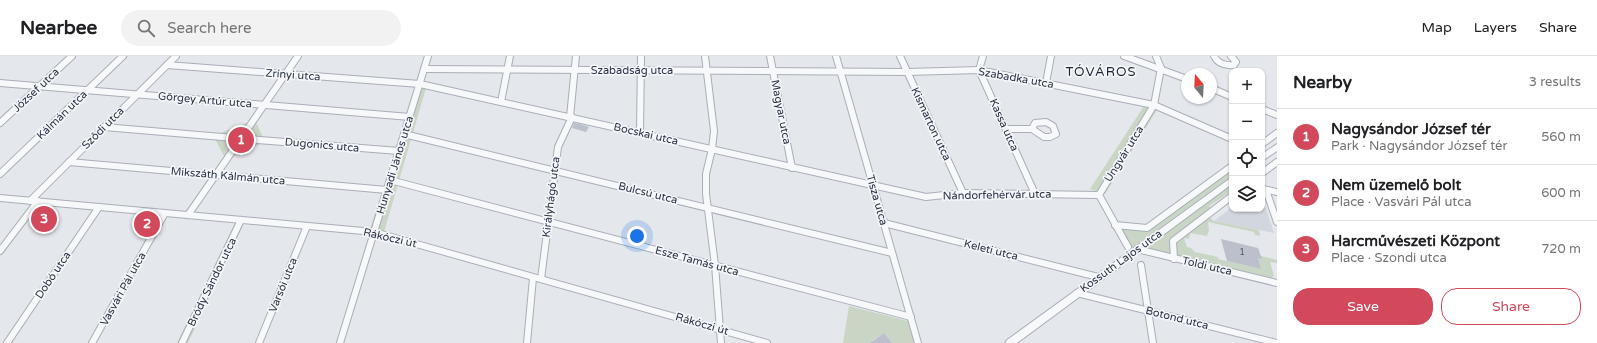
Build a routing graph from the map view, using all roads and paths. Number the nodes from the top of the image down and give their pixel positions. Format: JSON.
{"nodes":[{"id":1,"x":72,"y":56,"type":"edge"},
{"id":2,"x":123,"y":56,"type":"edge"},
{"id":3,"x":176,"y":56,"type":"edge"},
{"id":4,"x":298,"y":56,"type":"edge"},
{"id":5,"x":428,"y":56,"type":"edge"},
{"id":6,"x":510,"y":56,"type":"edge"},
{"id":7,"x":576,"y":56,"type":"edge"},
{"id":8,"x":641,"y":56,"type":"edge"},
{"id":9,"x":705,"y":56,"type":"edge"},
{"id":10,"x":770,"y":56,"type":"edge"},
{"id":11,"x":836,"y":56,"type":"edge"},
{"id":12,"x":900,"y":56,"type":"edge"},
{"id":13,"x":983,"y":56,"type":"edge"},
{"id":14,"x":1051,"y":56,"type":"edge"},
{"id":15,"x":1124,"y":56,"type":"edge"},
{"id":16,"x":1156,"y":56,"type":"edge"},
{"id":17,"x":1214,"y":56,"type":"edge"},
{"id":18,"x":1230,"y":56,"type":"edge"},
{"id":19,"x":167,"y":65,"type":"junction"},
{"id":20,"x":1161,"y":68,"type":"junction"},
{"id":21,"x":424,"y":69,"type":"junction"},
{"id":22,"x":508,"y":69,"type":"junction"},
{"id":23,"x":575,"y":70,"type":"junction"},
{"id":24,"x":641,"y":70,"type":"junction"},
{"id":25,"x":706,"y":70,"type":"junction"},
{"id":26,"x":773,"y":70,"type":"junction"},
{"id":27,"x":840,"y":70,"type":"junction"},
{"id":28,"x":979,"y":70,"type":"junction"},
{"id":29,"x":908,"y":72,"type":"junction"},
{"id":30,"x":285,"y":74,"type":"junction"},
{"id":31,"x":1181,"y":76,"type":"edge"},
{"id":32,"x":0,"y":83,"type":"edge"},
{"id":33,"x":420,"y":84,"type":"junction"},
{"id":34,"x":1046,"y":84,"type":"junction"},
{"id":35,"x":39,"y":86,"type":"junction"},
{"id":36,"x":88,"y":90,"type":"junction"},
{"id":37,"x":1217,"y":91,"type":"edge"},
{"id":38,"x":138,"y":94,"type":"junction"},
{"id":39,"x":1229,"y":96,"type":"edge"},
{"id":40,"x":501,"y":102,"type":"junction"},
{"id":41,"x":264,"y":105,"type":"junction"},
{"id":42,"x":1154,"y":105,"type":"junction"},
{"id":43,"x":1265,"y":110,"type":"edge"},
{"id":44,"x":1277,"y":115,"type":"edge"},
{"id":45,"x":410,"y":116,"type":"junction"},
{"id":46,"x":571,"y":117,"type":"junction"},
{"id":47,"x":0,"y":123,"type":"edge"},
{"id":48,"x":104,"y":127,"type":"junction"},
{"id":49,"x":1006,"y":129,"type":"junction"},
{"id":50,"x":1032,"y":129,"type":"dead end"},
{"id":51,"x":640,"y":133,"type":"junction"},
{"id":52,"x":1277,"y":133,"type":"edge"},
{"id":53,"x":404,"y":134,"type":"junction"},
{"id":54,"x":245,"y":137,"type":"junction"},
{"id":55,"x":1229,"y":138,"type":"edge"},
{"id":56,"x":236,"y":140,"type":"junction"},
{"id":57,"x":1265,"y":142,"type":"edge"},
{"id":58,"x":1277,"y":147,"type":"edge"},
{"id":59,"x":712,"y":149,"type":"junction"},
{"id":60,"x":399,"y":152,"type":"junction"},
{"id":61,"x":1265,"y":156,"type":"edge"},
{"id":62,"x":69,"y":162,"type":"junction"},
{"id":63,"x":1277,"y":162,"type":"edge"},
{"id":64,"x":792,"y":168,"type":"junction"},
{"id":65,"x":1229,"y":168,"type":"edge"},
{"id":66,"x":554,"y":170,"type":"junction"},
{"id":67,"x":1265,"y":171,"type":"edge"},
{"id":68,"x":0,"y":174,"type":"edge"},
{"id":69,"x":216,"y":175,"type":"junction"},
{"id":70,"x":390,"y":180,"type":"junction"},
{"id":71,"x":1229,"y":182,"type":"edge"},
{"id":72,"x":873,"y":186,"type":"junction"},
{"id":73,"x":1265,"y":189,"type":"edge"},
{"id":74,"x":387,"y":190,"type":"junction"},
{"id":75,"x":1265,"y":192,"type":"edge"},
{"id":76,"x":1277,"y":192,"type":"edge"},
{"id":77,"x":963,"y":193,"type":"junction"},
{"id":78,"x":1035,"y":194,"type":"junction"},
{"id":79,"x":1099,"y":195,"type":"junction"},
{"id":80,"x":0,"y":198,"type":"edge"},
{"id":81,"x":1229,"y":198,"type":"edge"},
{"id":82,"x":30,"y":201,"type":"junction"},
{"id":83,"x":38,"y":201,"type":"junction"},
{"id":84,"x":99,"y":207,"type":"junction"},
{"id":85,"x":708,"y":208,"type":"junction"},
{"id":86,"x":165,"y":213,"type":"junction"},
{"id":87,"x":188,"y":215,"type":"junction"},
{"id":88,"x":241,"y":220,"type":"junction"},
{"id":89,"x":548,"y":222,"type":"junction"},
{"id":90,"x":1277,"y":222,"type":"edge"},
{"id":91,"x":884,"y":223,"type":"junction"},
{"id":92,"x":307,"y":226,"type":"junction"},
{"id":93,"x":1116,"y":226,"type":"junction"},
{"id":94,"x":374,"y":232,"type":"junction"},
{"id":95,"x":1132,"y":248,"type":"junction"},
{"id":96,"x":0,"y":251,"type":"edge"},
{"id":97,"x":892,"y":253,"type":"junction"},
{"id":98,"x":1174,"y":259,"type":"junction"},
{"id":99,"x":1141,"y":264,"type":"dead end"},
{"id":100,"x":715,"y":265,"type":"junction"},
{"id":101,"x":1098,"y":277,"type":"junction"},
{"id":102,"x":533,"y":278,"type":"junction"},
{"id":103,"x":541,"y":279,"type":"junction"},
{"id":104,"x":1277,"y":283,"type":"edge"},
{"id":105,"x":1076,"y":293,"type":"junction"},
{"id":106,"x":1148,"y":311,"type":"junction"},
{"id":107,"x":910,"y":317,"type":"junction"},
{"id":108,"x":720,"y":329,"type":"junction"},
{"id":109,"x":1015,"y":342,"type":"edge"},
{"id":110,"x":7,"y":343,"type":"edge"},
{"id":111,"x":92,"y":343,"type":"edge"},
{"id":112,"x":182,"y":343,"type":"edge"},
{"id":113,"x":259,"y":343,"type":"edge"},
{"id":114,"x":340,"y":343,"type":"edge"},
{"id":115,"x":527,"y":343,"type":"edge"},
{"id":116,"x":721,"y":343,"type":"edge"},
{"id":117,"x":767,"y":343,"type":"edge"},
{"id":118,"x":918,"y":343,"type":"edge"},
{"id":119,"x":1153,"y":343,"type":"edge"},
{"id":120,"x":1277,"y":343,"type":"edge"}],
"edges":[{"from":1,"to":35,"type":"street","name":"József utca"},
{"from":2,"to":36,"type":"street","name":"Kálmán utca"},
{"from":3,"to":19,"type":"street","name":"Sződi utca"},
{"from":4,"to":30,"type":"street"},
{"from":5,"to":21,"type":"street","name":"Hunyadi János utca"},
{"from":6,"to":22,"type":"street"},
{"from":7,"to":23,"type":"street","name":"Királyhágó utca"},
{"from":8,"to":24,"type":"street"},
{"from":9,"to":25,"type":"street"},
{"from":10,"to":26,"type":"street","name":"Magyar utca"},
{"from":11,"to":27,"type":"street","name":"Tisza utca"},
{"from":12,"to":29,"type":"street","name":"Kismarton utca"},
{"from":13,"to":28,"type":"street"},
{"from":14,"to":34,"type":"street"},
{"from":15,"to":20,"type":"street"},
{"from":16,"to":20,"type":"street"},
{"from":17,"to":18,"type":"street"},
{"from":19,"to":30,"type":"street","name":"Zrínyi utca"},
{"from":19,"to":38,"type":"street","name":"Sződi utca"},
{"from":20,"to":31,"type":"street"},
{"from":20,"to":42,"type":"street","name":"Ungvár utca"},
{"from":21,"to":22,"type":"street","name":"Szabadság utca"},
{"from":21,"to":33,"type":"street","name":"Hunyadi János utca"},
{"from":22,"to":23,"type":"street","name":"Szabadság utca"},
{"from":22,"to":40,"type":"street"},
{"from":23,"to":24,"type":"street","name":"Szabadság utca"},
{"from":23,"to":46,"type":"street","name":"Királyhágó utca"},
{"from":24,"to":25,"type":"street","name":"Szabadság utca"},
{"from":24,"to":51,"type":"street"},
{"from":25,"to":26,"type":"street","name":"Szabadság utca"},
{"from":25,"to":59,"type":"street"},
{"from":26,"to":27,"type":"street","name":"Szabadság utca"},
{"from":26,"to":64,"type":"street","name":"Magyar utca"},
{"from":27,"to":29,"type":"street","name":"Szabadka utca"},
{"from":27,"to":72,"type":"street","name":"Tisza utca"},
{"from":28,"to":29,"type":"street","name":"Szabadka utca"},
{"from":28,"to":34,"type":"street","name":"Szabadka utca"},
{"from":28,"to":49,"type":"street","name":"Kassa utca"},
{"from":29,"to":77,"type":"street","name":"Kismarton utca"},
{"from":30,"to":33,"type":"street","name":"Zrínyi utca"},
{"from":30,"to":41,"type":"street"},
{"from":32,"to":35,"type":"street","name":"Görgey Artúr utca"},
{"from":33,"to":40,"type":"street","name":"Bocskai utca"},
{"from":33,"to":45,"type":"street","name":"Hunyadi János utca"},
{"from":34,"to":42,"type":"street","name":"Szabadka utca"},
{"from":35,"to":36,"type":"street","name":"Görgey Artúr utca"},
{"from":35,"to":47,"type":"street","name":"József utca"},
{"from":36,"to":38,"type":"street","name":"Görgey Artúr utca"},
{"from":36,"to":68,"type":"street","name":"Kálmán utca"},
{"from":37,"to":39,"type":"street"},
{"from":38,"to":41,"type":"street","name":"Görgey Artúr utca"},
{"from":38,"to":48,"type":"street","name":"Sződi utca"},
{"from":40,"to":46,"type":"street","name":"Bocskai utca"},
{"from":41,"to":45,"type":"street","name":"Görgey Artúr utca"},
{"from":41,"to":54,"type":"street"},
{"from":42,"to":55,"type":"street","name":"Szabadka utca"},
{"from":42,"to":79,"type":"street","name":"Ungvár utca"},
{"from":43,"to":44,"type":"street"},
{"from":45,"to":53,"type":"street","name":"Hunyadi János utca"},
{"from":46,"to":51,"type":"street","name":"Bocskai utca"},
{"from":46,"to":66,"type":"street","name":"Királyhágó utca"},
{"from":48,"to":56,"type":"street"},
{"from":48,"to":62,"type":"street","name":"Sződi utca"},
{"from":49,"to":50,"type":"street"},
{"from":49,"to":78,"type":"street","name":"Kassa utca"},
{"from":51,"to":59,"type":"street","name":"Bocskai utca"},
{"from":52,"to":57,"type":"street"},
{"from":53,"to":60,"type":"street","name":"Hunyadi János utca"},
{"from":53,"to":66,"type":"street","name":"Bulcsú utca"},
{"from":54,"to":56,"type":"street"},
{"from":54,"to":60,"type":"street","name":"Dugonics utca"},
{"from":56,"to":69,"type":"street"},
{"from":58,"to":61,"type":"street"},
{"from":59,"to":64,"type":"street","name":"Bocskai utca"},
{"from":59,"to":85,"type":"street"},
{"from":60,"to":70,"type":"street","name":"Hunyadi János utca"},
{"from":62,"to":69,"type":"street","name":"Mikszáth Kálmán utca"},
{"from":62,"to":82,"type":"street","name":"Sződi utca"},
{"from":63,"to":67,"type":"street"},
{"from":64,"to":72,"type":"street","name":"Bocskai utca"},
{"from":65,"to":93,"type":"street","name":"Kossuth Lajos utca"},
{"from":66,"to":85,"type":"street","name":"Bulcsú utca"},
{"from":66,"to":89,"type":"street","name":"Királyhágó utca"},
{"from":69,"to":74,"type":"street","name":"Mikszáth Kálmán utca"},
{"from":69,"to":87,"type":"street"},
{"from":70,"to":74,"type":"street","name":"Hunyadi János utca"},
{"from":70,"to":89,"type":"street","name":"Esze Tamás utca"},
{"from":71,"to":95,"type":"street","name":"Kossuth Lajos utca"},
{"from":72,"to":77,"type":"street","name":"Nándorfehérvár utca"},
{"from":72,"to":91,"type":"street","name":"Tisza utca"},
{"from":73,"to":76,"type":"street"},
{"from":74,"to":94,"type":"street","name":"Hunyadi János utca"},
{"from":75,"to":90,"type":"street"},
{"from":77,"to":78,"type":"street","name":"Nándorfehérvár utca"},
{"from":78,"to":79,"type":"street","name":"Nándorfehérvár utca"},
{"from":79,"to":93,"type":"street","name":"Ungvár utca"},
{"from":80,"to":82,"type":"street","name":"Rákóczi út"},
{"from":81,"to":98,"type":"street"},
{"from":82,"to":83,"type":"street","name":"Rákóczi út"},
{"from":83,"to":84,"type":"street","name":"Rákóczi út"},
{"from":83,"to":96,"type":"street"},
{"from":84,"to":86,"type":"street","name":"Rákóczi út"},
{"from":84,"to":110,"type":"street","name":"Dobó utca"},
{"from":85,"to":97,"type":"street","name":"Bulcsú utca"},
{"from":85,"to":100,"type":"street"},
{"from":86,"to":87,"type":"street","name":"Rákóczi út"},
{"from":86,"to":111,"type":"street","name":"Vasvári Pál utca"},
{"from":87,"to":88,"type":"street","name":"Rákóczi út"},
{"from":88,"to":92,"type":"street","name":"Rákóczi út"},
{"from":88,"to":112,"type":"street","name":"Bródy Sándor utca"},
{"from":89,"to":100,"type":"street","name":"Esze Tamás utca"},
{"from":89,"to":103,"type":"street","name":"Királyhágó utca"},
{"from":91,"to":97,"type":"street","name":"Tisza utca"},
{"from":91,"to":101,"type":"street","name":"Keleti utca"},
{"from":92,"to":94,"type":"street","name":"Rákóczi út"},
{"from":92,"to":113,"type":"street","name":"Varsói utca"},
{"from":93,"to":95,"type":"street","name":"Ungvár utca"},
{"from":94,"to":102,"type":"street","name":"Rákóczi út"},
{"from":94,"to":114,"type":"street","name":"Hunyadi János utca"},
{"from":95,"to":98,"type":"street","name":"Toldi utca"},
{"from":95,"to":101,"type":"street","name":"Kossuth Lajos utca"},
{"from":97,"to":107,"type":"street","name":"Tisza utca"},
{"from":98,"to":104,"type":"street","name":"Toldi utca"},
{"from":99,"to":106,"type":"street"},
{"from":100,"to":107,"type":"street","name":"Esze Tamás utca"},
{"from":100,"to":108,"type":"street"},
{"from":101,"to":105,"type":"street","name":"Kossuth Lajos utca"},
{"from":102,"to":103,"type":"street","name":"Rákóczi út"},
{"from":102,"to":115,"type":"street"},
{"from":103,"to":108,"type":"street","name":"Rákóczi út"},
{"from":105,"to":106,"type":"street","name":"Botond utca"},
{"from":105,"to":109,"type":"street","name":"Kossuth Lajos utca"},
{"from":106,"to":119,"type":"street"},
{"from":106,"to":120,"type":"street","name":"Botond utca"},
{"from":107,"to":118,"type":"street","name":"Tisza utca"},
{"from":108,"to":116,"type":"street"},
{"from":108,"to":117,"type":"street","name":"Rákóczi út"}]}
